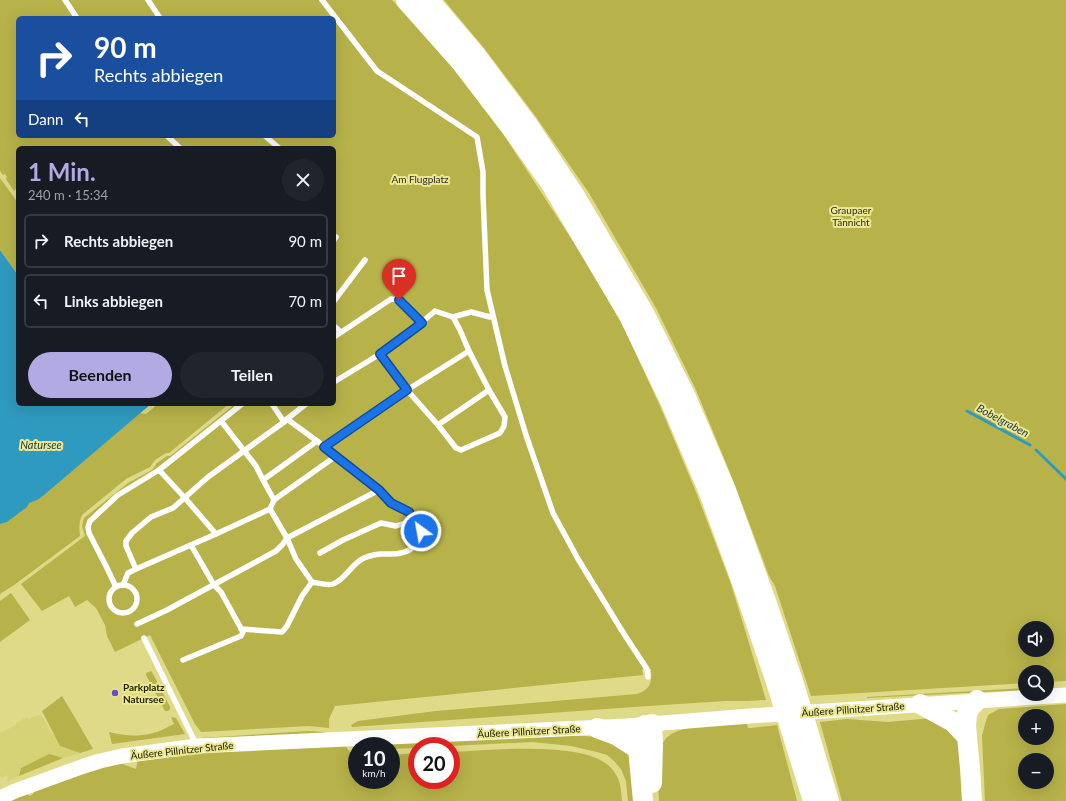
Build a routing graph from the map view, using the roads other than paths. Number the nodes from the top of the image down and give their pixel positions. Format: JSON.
{"nodes":[{"id":1,"x":65,"y":0,"type":"edge"},
{"id":2,"x":148,"y":0,"type":"edge"},
{"id":3,"x":322,"y":0,"type":"edge"},
{"id":4,"x":406,"y":0,"type":"edge"},
{"id":5,"x":429,"y":0,"type":"edge"},
{"id":6,"x":76,"y":16,"type":"edge"},
{"id":7,"x":159,"y":16,"type":"edge"},
{"id":8,"x":334,"y":16,"type":"edge"},
{"id":9,"x":336,"y":18,"type":"edge"},
{"id":10,"x":170,"y":138,"type":"edge"},
{"id":11,"x":267,"y":138,"type":"edge"},
{"id":12,"x":178,"y":146,"type":"edge"},
{"id":13,"x":277,"y":146,"type":"edge"},
{"id":14,"x":365,"y":260,"type":"dead end"},
{"id":15,"x":336,"y":298,"type":"edge"},
{"id":16,"x":452,"y":317,"type":"junction"},
{"id":17,"x":490,"y":317,"type":"dead end"},
{"id":18,"x":422,"y":323,"type":"junction"},
{"id":19,"x":336,"y":328,"type":"edge"},
{"id":20,"x":341,"y":332,"type":"junction"},
{"id":21,"x":336,"y":336,"type":"edge"},
{"id":22,"x":469,"y":351,"type":"junction"},
{"id":23,"x":380,"y":354,"type":"junction"},
{"id":24,"x":336,"y":381,"type":"edge"},
{"id":25,"x":407,"y":390,"type":"junction"},
{"id":26,"x":489,"y":390,"type":"junction"},
{"id":27,"x":240,"y":406,"type":"edge"},
{"id":28,"x":274,"y":406,"type":"edge"},
{"id":29,"x":303,"y":406,"type":"edge"},
{"id":30,"x":285,"y":420,"type":"junction"},
{"id":31,"x":221,"y":421,"type":"junction"},
{"id":32,"x":438,"y":425,"type":"junction"},
{"id":33,"x":317,"y":441,"type":"junction"},
{"id":34,"x":324,"y":447,"type":"junction"},
{"id":35,"x":243,"y":450,"type":"junction"},
{"id":36,"x":336,"y":456,"type":"junction"},
{"id":37,"x":159,"y":470,"type":"junction"},
{"id":38,"x":263,"y":480,"type":"junction"},
{"id":39,"x":379,"y":490,"type":"junction"},
{"id":40,"x":185,"y":498,"type":"junction"},
{"id":41,"x":274,"y":500,"type":"junction"},
{"id":42,"x":270,"y":509,"type":"junction"},
{"id":43,"x":414,"y":520,"type":"junction"},
{"id":44,"x":216,"y":534,"type":"junction"},
{"id":45,"x":287,"y":538,"type":"junction"},
{"id":46,"x":191,"y":545,"type":"junction"},
{"id":47,"x":320,"y":553,"type":"dead end"},
{"id":48,"x":136,"y":569,"type":"junction"},
{"id":49,"x":312,"y":582,"type":"junction"},
{"id":50,"x":123,"y":585,"type":"junction"},
{"id":51,"x":214,"y":585,"type":"junction"},
{"id":52,"x":116,"y":587,"type":"junction"},
{"id":53,"x":137,"y":624,"type":"dead end"},
{"id":54,"x":241,"y":629,"type":"junction"},
{"id":55,"x":144,"y":638,"type":"dead end"},
{"id":56,"x":183,"y":660,"type":"dead end"},
{"id":57,"x":648,"y":677,"type":"dead end"},
{"id":58,"x":1066,"y":695,"type":"edge"},
{"id":59,"x":977,"y":700,"type":"junction"},
{"id":60,"x":920,"y":704,"type":"junction"},
{"id":61,"x":649,"y":725,"type":"junction"},
{"id":62,"x":597,"y":728,"type":"junction"},
{"id":63,"x":966,"y":737,"type":"junction"},
{"id":64,"x":198,"y":746,"type":"junction"},
{"id":65,"x":638,"y":749,"type":"junction"},
{"id":66,"x":810,"y":796,"type":"edge"},
{"id":67,"x":0,"y":798,"type":"edge"},
{"id":68,"x":643,"y":801,"type":"edge"},
{"id":69,"x":652,"y":801,"type":"edge"},
{"id":70,"x":829,"y":801,"type":"edge"},
{"id":71,"x":972,"y":801,"type":"edge"},
{"id":72,"x":981,"y":801,"type":"edge"}],
"edges":[{"from":1,"to":6,"type":"lane"},
{"from":2,"to":7,"type":"lane"},
{"from":3,"to":8,"type":"lane"},
{"from":4,"to":66,"type":"highway"},
{"from":5,"to":70,"type":"highway"},
{"from":9,"to":57,"type":"lane"},
{"from":10,"to":12,"type":"lane"},
{"from":11,"to":13,"type":"lane"},
{"from":14,"to":15,"type":"lane"},
{"from":16,"to":17,"type":"lane"},
{"from":16,"to":18,"type":"lane"},
{"from":16,"to":22,"type":"lane"},
{"from":18,"to":20,"type":"lane"},
{"from":18,"to":23,"type":"lane"},
{"from":19,"to":20,"type":"lane"},
{"from":20,"to":21,"type":"lane"},
{"from":22,"to":25,"type":"lane"},
{"from":22,"to":26,"type":"lane"},
{"from":23,"to":24,"type":"lane"},
{"from":23,"to":25,"type":"lane"},
{"from":25,"to":32,"type":"lane"},
{"from":25,"to":34,"type":"lane"},
{"from":26,"to":32,"type":"lane"},
{"from":26,"to":32,"type":"lane"},
{"from":27,"to":31,"type":"lane"},
{"from":28,"to":30,"type":"lane"},
{"from":29,"to":30,"type":"lane"},
{"from":30,"to":33,"type":"lane"},
{"from":30,"to":35,"type":"lane"},
{"from":31,"to":35,"type":"lane"},
{"from":31,"to":37,"type":"lane"},
{"from":33,"to":34,"type":"lane"},
{"from":33,"to":38,"type":"lane"},
{"from":34,"to":36,"type":"lane"},
{"from":35,"to":38,"type":"lane"},
{"from":35,"to":40,"type":"lane"},
{"from":36,"to":39,"type":"lane"},
{"from":36,"to":41,"type":"lane"},
{"from":37,"to":40,"type":"lane"},
{"from":37,"to":52,"type":"lane"},
{"from":38,"to":41,"type":"lane"},
{"from":39,"to":43,"type":"lane"},
{"from":39,"to":45,"type":"lane"},
{"from":40,"to":44,"type":"lane"},
{"from":40,"to":48,"type":"lane"},
{"from":41,"to":42,"type":"lane"},
{"from":42,"to":44,"type":"lane"},
{"from":42,"to":45,"type":"lane"},
{"from":43,"to":47,"type":"lane"},
{"from":43,"to":49,"type":"lane"},
{"from":44,"to":46,"type":"lane"},
{"from":45,"to":49,"type":"lane"},
{"from":45,"to":51,"type":"lane"},
{"from":46,"to":48,"type":"lane"},
{"from":46,"to":51,"type":"lane"},
{"from":48,"to":50,"type":"lane"},
{"from":49,"to":54,"type":"lane"},
{"from":50,"to":52,"type":"lane"},
{"from":50,"to":52,"type":"lane"},
{"from":51,"to":53,"type":"lane"},
{"from":51,"to":54,"type":"lane"},
{"from":54,"to":56,"type":"lane"},
{"from":55,"to":64,"type":"lane"},
{"from":58,"to":59,"type":"main road","name":"Äußere Pillnitzer Straße"},
{"from":59,"to":60,"type":"main road","name":"Äußere Pillnitzer Straße"},
{"from":59,"to":63,"type":"highway"},
{"from":59,"to":72,"type":"highway"},
{"from":60,"to":61,"type":"main road","name":"Äußere Pillnitzer Straße"},
{"from":60,"to":63,"type":"highway"},
{"from":61,"to":62,"type":"main road","name":"Äußere Pillnitzer Straße"},
{"from":61,"to":65,"type":"highway"},
{"from":61,"to":69,"type":"highway"},
{"from":62,"to":64,"type":"main road","name":"Äußere Pillnitzer Straße"},
{"from":62,"to":65,"type":"highway"},
{"from":63,"to":71,"type":"highway"},
{"from":64,"to":67,"type":"main road","name":"Äußere Pillnitzer Straße"},
{"from":65,"to":68,"type":"highway"}]}
